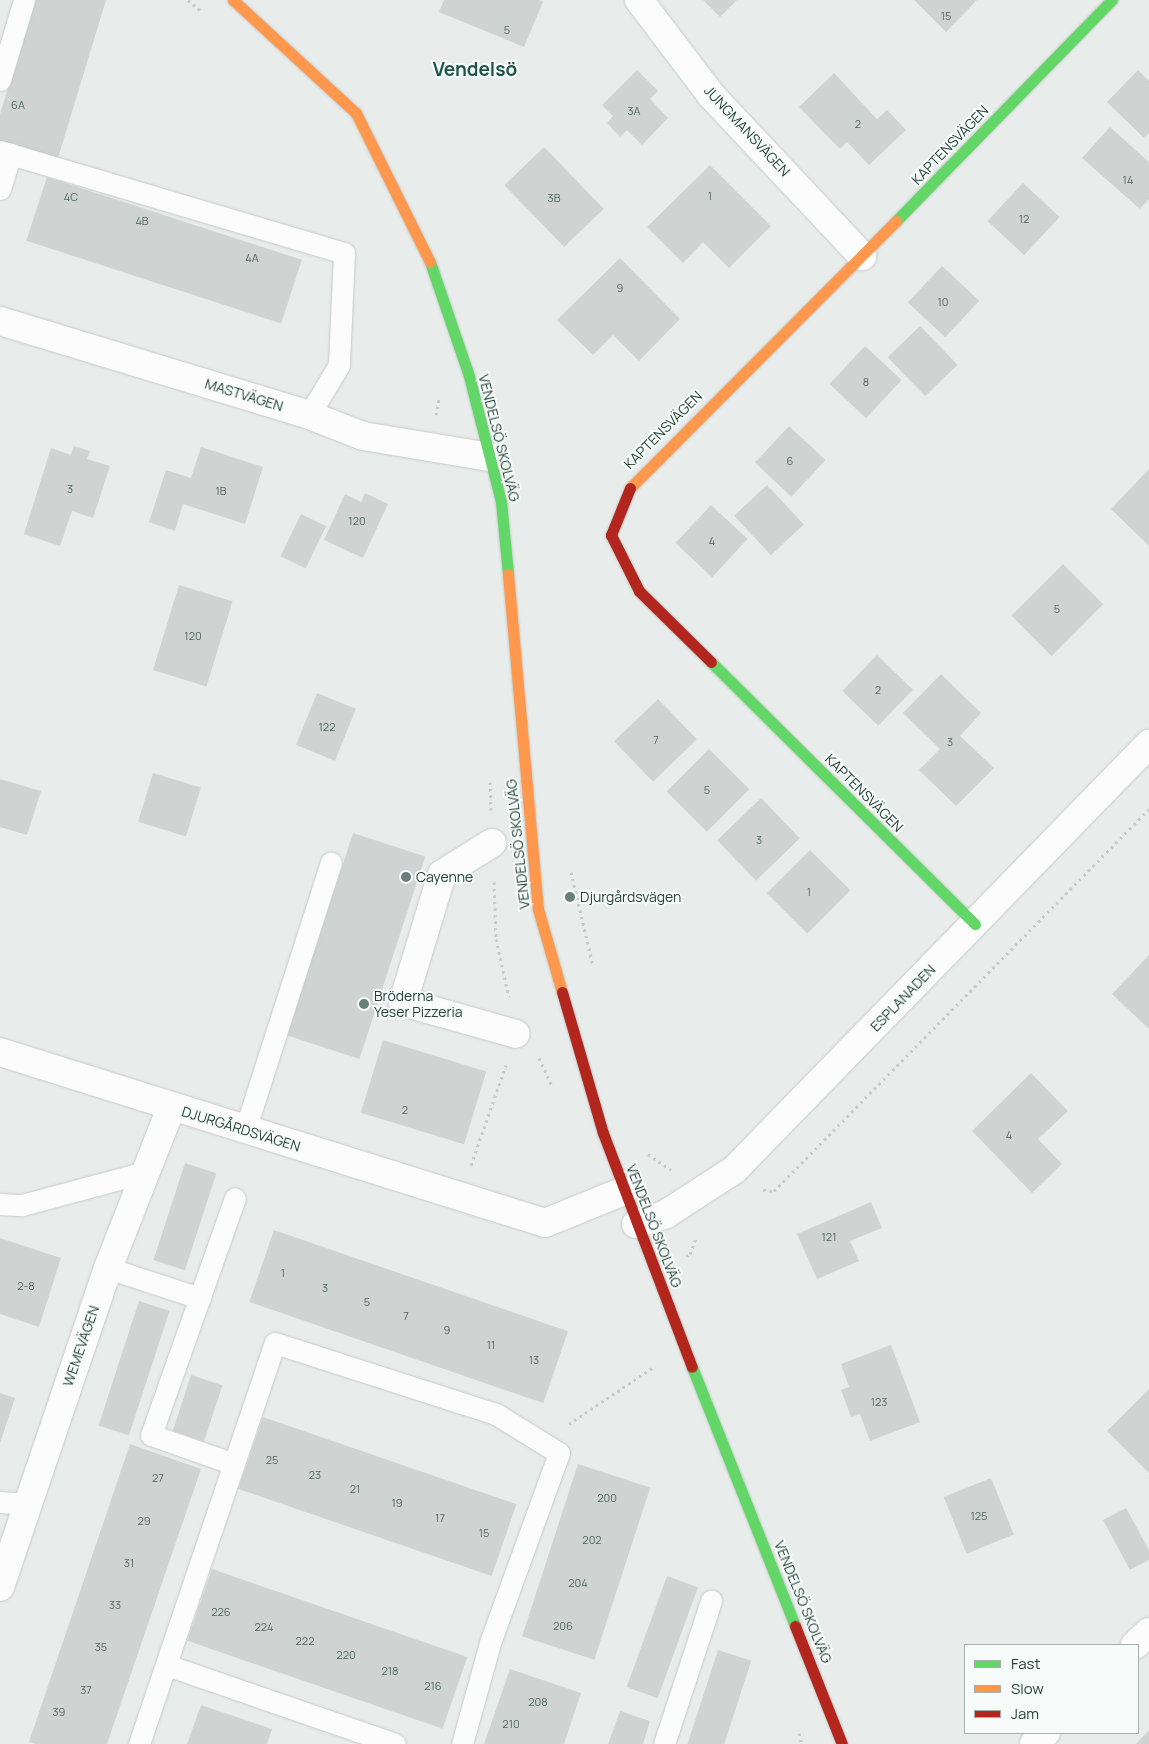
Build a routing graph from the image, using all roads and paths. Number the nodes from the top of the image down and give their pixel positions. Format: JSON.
{"nodes":[{"id":1,"x":24,"y":0,"type":"edge"},
{"id":2,"x":188,"y":0,"type":"edge"},
{"id":3,"x":233,"y":0,"type":"edge"},
{"id":4,"x":639,"y":0,"type":"edge"},
{"id":5,"x":1112,"y":0,"type":"edge"},
{"id":6,"x":202,"y":12,"type":"dead end"},
{"id":7,"x":0,"y":80,"type":"edge"},
{"id":8,"x":6,"y":152,"type":"edge"},
{"id":9,"x":0,"y":189,"type":"edge"},
{"id":10,"x":862,"y":256,"type":"junction"},
{"id":11,"x":0,"y":321,"type":"edge"},
{"id":12,"x":443,"y":390,"type":"dead end"},
{"id":13,"x":309,"y":416,"type":"junction"},
{"id":14,"x":440,"y":450,"type":"junction"},
{"id":15,"x":490,"y":457,"type":"junction"},
{"id":16,"x":1149,"y":744,"type":"edge"},
{"id":17,"x":490,"y":774,"type":"dead end"},
{"id":18,"x":1149,"y":809,"type":"edge"},
{"id":19,"x":492,"y":843,"type":"junction"},
{"id":20,"x":330,"y":862,"type":"dead end"},
{"id":21,"x":570,"y":869,"type":"dead end"},
{"id":22,"x":976,"y":924,"type":"junction"},
{"id":23,"x":594,"y":972,"type":"dead end"},
{"id":24,"x":516,"y":1034,"type":"junction"},
{"id":25,"x":0,"y":1052,"type":"edge"},
{"id":26,"x":553,"y":1090,"type":"dead end"},
{"id":27,"x":171,"y":1108,"type":"junction"},
{"id":28,"x":245,"y":1130,"type":"junction"},
{"id":29,"x":645,"y":1151,"type":"dead end"},
{"id":30,"x":676,"y":1170,"type":"dead end"},
{"id":31,"x":734,"y":1170,"type":"junction"},
{"id":32,"x":145,"y":1172,"type":"junction"},
{"id":33,"x":624,"y":1191,"type":"junction"},
{"id":34,"x":460,"y":1197,"type":"junction"},
{"id":35,"x":234,"y":1198,"type":"dead end"},
{"id":36,"x":0,"y":1204,"type":"edge"},
{"id":37,"x":636,"y":1224,"type":"junction"},
{"id":38,"x":108,"y":1268,"type":"junction"},
{"id":39,"x":200,"y":1298,"type":"junction"},
{"id":40,"x":683,"y":1345,"type":"junction"},
{"id":41,"x":559,"y":1453,"type":"junction"},
{"id":42,"x":234,"y":1464,"type":"junction"},
{"id":43,"x":13,"y":1503,"type":"edge"},
{"id":44,"x":4,"y":1559,"type":"edge"},
{"id":45,"x":0,"y":1587,"type":"edge"},
{"id":46,"x":711,"y":1601,"type":"dead end"},
{"id":47,"x":1149,"y":1632,"type":"edge"},
{"id":48,"x":1136,"y":1644,"type":"edge"},
{"id":49,"x":167,"y":1665,"type":"junction"},
{"id":50,"x":1045,"y":1734,"type":"edge"},
{"id":51,"x":139,"y":1744,"type":"edge"},
{"id":52,"x":395,"y":1744,"type":"edge"},
{"id":53,"x":462,"y":1744,"type":"edge"},
{"id":54,"x":664,"y":1744,"type":"edge"},
{"id":55,"x":842,"y":1744,"type":"edge"},
{"id":56,"x":1034,"y":1744,"type":"edge"}],
"edges":[{"from":1,"to":7,"type":"lane"},
{"from":2,"to":6,"type":"path"},
{"from":3,"to":15,"type":"street","name":"VENDELSÖ SKOLVÄG"},
{"from":4,"to":10,"type":"street","name":"JUNGMANSVÄGEN"},
{"from":5,"to":10,"type":"street","name":"KAPTENSVÄGEN"},
{"from":8,"to":9,"type":"lane"},
{"from":8,"to":13,"type":"lane"},
{"from":10,"to":22,"type":"street","name":"KAPTENSVÄGEN"},
{"from":11,"to":13,"type":"street","name":"MASTVÄGEN"},
{"from":12,"to":14,"type":"path"},
{"from":13,"to":14,"type":"street","name":"MASTVÄGEN"},
{"from":14,"to":15,"type":"street","name":"MASTVÄGEN"},
{"from":15,"to":33,"type":"street","name":"VENDELSÖ SKOLVÄG"},
{"from":16,"to":22,"type":"street","name":"ESPLANADEN"},
{"from":17,"to":19,"type":"path"},
{"from":18,"to":31,"type":"path"},
{"from":19,"to":24,"type":"path"},
{"from":19,"to":24,"type":"street"},
{"from":20,"to":28,"type":"lane"},
{"from":21,"to":23,"type":"path"},
{"from":22,"to":31,"type":"street","name":"ESPLANADEN"},
{"from":24,"to":26,"type":"path"},
{"from":24,"to":34,"type":"path"},
{"from":25,"to":27,"type":"street","name":"DJURGÅRDSVÄGEN"},
{"from":27,"to":28,"type":"street","name":"DJURGÅRDSVÄGEN"},
{"from":27,"to":32,"type":"street","name":"WEMEVÄGEN"},
{"from":28,"to":34,"type":"street","name":"DJURGÅRDSVÄGEN"},
{"from":29,"to":30,"type":"path"},
{"from":31,"to":37,"type":"street","name":"ESPLANADEN"},
{"from":32,"to":36,"type":"lane"},
{"from":32,"to":38,"type":"street","name":"WEMEVÄGEN"},
{"from":33,"to":34,"type":"street","name":"DJURGÅRDSVÄGEN"},
{"from":33,"to":37,"type":"street","name":"VENDELSÖ SKOLVÄG"},
{"from":35,"to":39,"type":"lane"},
{"from":37,"to":40,"type":"street","name":"VENDELSÖ SKOLVÄG"},
{"from":38,"to":39,"type":"lane"},
{"from":38,"to":43,"type":"street","name":"WEMEVÄGEN"},
{"from":39,"to":42,"type":"lane"},
{"from":40,"to":41,"type":"path"},
{"from":40,"to":55,"type":"street","name":"VENDELSÖ SKOLVÄG"},
{"from":41,"to":42,"type":"lane"},
{"from":41,"to":53,"type":"lane"},
{"from":42,"to":49,"type":"lane"},
{"from":43,"to":44,"type":"street","name":"WEMEVÄGEN"},
{"from":44,"to":45,"type":"street","name":"WEMEVÄGEN"},
{"from":46,"to":54,"type":"lane"},
{"from":47,"to":48,"type":"street"},
{"from":49,"to":51,"type":"lane"},
{"from":49,"to":52,"type":"lane"},
{"from":50,"to":56,"type":"street"}]}
